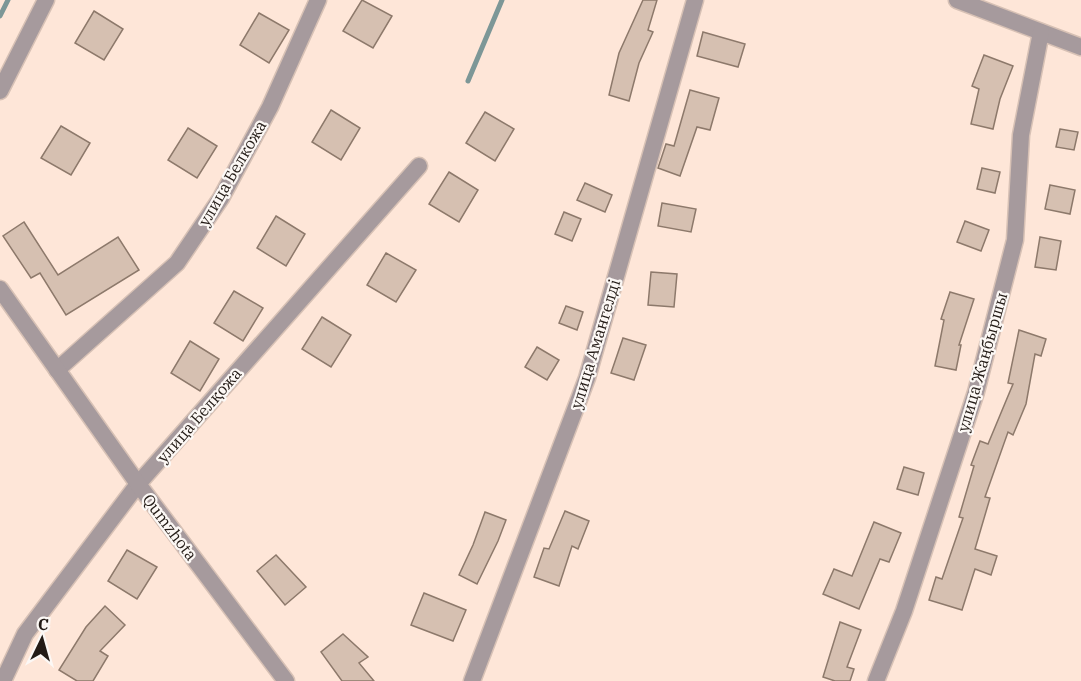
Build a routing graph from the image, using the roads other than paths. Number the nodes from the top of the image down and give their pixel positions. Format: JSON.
{"nodes":[{"id":1,"x":46,"y":0,"type":"edge"},
{"id":2,"x":318,"y":0,"type":"edge"},
{"id":3,"x":695,"y":0,"type":"edge"},
{"id":4,"x":957,"y":0,"type":"edge"},
{"id":5,"x":1041,"y":32,"type":"junction"},
{"id":6,"x":1081,"y":47,"type":"edge"},
{"id":7,"x":0,"y":91,"type":"edge"},
{"id":8,"x":419,"y":166,"type":"dead end"},
{"id":9,"x":0,"y":289,"type":"edge"},
{"id":10,"x":57,"y":370,"type":"junction"},
{"id":11,"x":138,"y":484,"type":"junction"},
{"id":12,"x":3,"y":681,"type":"edge"},
{"id":13,"x":286,"y":681,"type":"edge"},
{"id":14,"x":472,"y":681,"type":"edge"},
{"id":15,"x":876,"y":681,"type":"edge"}],
"edges":[{"from":1,"to":7,"type":"street"},
{"from":2,"to":10,"type":"street","name":"улица Белкожа"},
{"from":3,"to":14,"type":"street","name":"улица Амангелді"},
{"from":4,"to":5,"type":"street"},
{"from":5,"to":6,"type":"street"},
{"from":5,"to":15,"type":"street","name":"улица Жаңбыршы"},
{"from":8,"to":11,"type":"street","name":"улица Белқожа"},
{"from":9,"to":10,"type":"street","name":"Qumzhota"},
{"from":10,"to":11,"type":"street","name":"Qumzhota"},
{"from":11,"to":12,"type":"street","name":"улица Белқожа"},
{"from":11,"to":13,"type":"street","name":"Qumzhota"}]}
